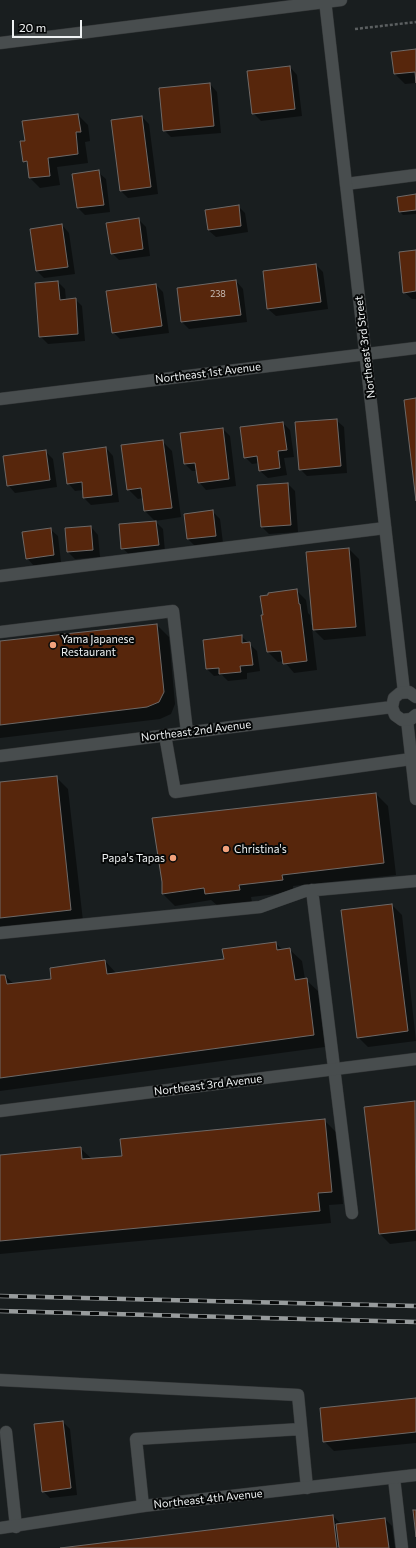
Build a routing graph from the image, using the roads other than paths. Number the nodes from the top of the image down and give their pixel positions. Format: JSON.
{"nodes":[{"id":1,"x":341,"y":0,"type":"edge"},
{"id":2,"x":325,"y":1,"type":"edge"},
{"id":3,"x":0,"y":43,"type":"edge"},
{"id":4,"x":416,"y":175,"type":"edge"},
{"id":5,"x":346,"y":184,"type":"junction"},
{"id":6,"x":416,"y":348,"type":"edge"},
{"id":7,"x":365,"y":354,"type":"junction"},
{"id":8,"x":0,"y":399,"type":"edge"},
{"id":9,"x":385,"y":528,"type":"junction"},
{"id":10,"x":0,"y":576,"type":"edge"},
{"id":11,"x":0,"y":632,"type":"edge"},
{"id":12,"x":404,"y":692,"type":"junction"},
{"id":13,"x":416,"y":696,"type":"edge"},
{"id":14,"x":392,"y":707,"type":"junction"},
{"id":15,"x":411,"y":717,"type":"edge"},
{"id":16,"x":187,"y":732,"type":"junction"},
{"id":17,"x":165,"y":735,"type":"junction"},
{"id":18,"x":0,"y":756,"type":"edge"},
{"id":19,"x":413,"y":765,"type":"edge"},
{"id":20,"x":416,"y":799,"type":"edge"},
{"id":21,"x":416,"y":881,"type":"edge"},
{"id":22,"x":312,"y":890,"type":"junction"},
{"id":23,"x":0,"y":933,"type":"edge"},
{"id":24,"x":416,"y":1059,"type":"edge"},
{"id":25,"x":334,"y":1070,"type":"junction"},
{"id":26,"x":0,"y":1111,"type":"edge"},
{"id":27,"x":352,"y":1213,"type":"dead end"},
{"id":28,"x":0,"y":1380,"type":"edge"},
{"id":29,"x":301,"y":1429,"type":"junction"},
{"id":30,"x":6,"y":1432,"type":"dead end"},
{"id":31,"x":416,"y":1475,"type":"edge"},
{"id":32,"x":394,"y":1478,"type":"junction"},
{"id":33,"x":307,"y":1488,"type":"junction"},
{"id":34,"x":143,"y":1506,"type":"junction"},
{"id":35,"x":16,"y":1527,"type":"junction"},
{"id":36,"x":0,"y":1528,"type":"edge"},
{"id":37,"x":402,"y":1548,"type":"edge"}],
"edges":[{"from":1,"to":2,"type":"street"},
{"from":2,"to":3,"type":"street"},
{"from":2,"to":5,"type":"street","name":"Northeast 3rd Street"},
{"from":4,"to":5,"type":"street"},
{"from":5,"to":7,"type":"street","name":"Northeast 3rd Street"},
{"from":6,"to":7,"type":"street","name":"Northeast 1st Avenue"},
{"from":7,"to":8,"type":"street","name":"Northeast 1st Avenue"},
{"from":7,"to":9,"type":"street","name":"Northeast 3rd Street"},
{"from":9,"to":10,"type":"street"},
{"from":9,"to":12,"type":"street","name":"Northeast 3rd Street"},
{"from":11,"to":16,"type":"street"},
{"from":12,"to":13,"type":"street"},
{"from":12,"to":14,"type":"street"},
{"from":14,"to":15,"type":"street"},
{"from":14,"to":16,"type":"street","name":"Northeast 2nd Avenue"},
{"from":15,"to":19,"type":"street"},
{"from":16,"to":17,"type":"street","name":"Northeast 2nd Avenue"},
{"from":17,"to":18,"type":"street","name":"Northeast 2nd Avenue"},
{"from":17,"to":19,"type":"street"},
{"from":19,"to":20,"type":"street"},
{"from":21,"to":22,"type":"street"},
{"from":22,"to":23,"type":"street"},
{"from":22,"to":25,"type":"street"},
{"from":24,"to":25,"type":"street","name":"Northeast 3rd Avenue"},
{"from":25,"to":26,"type":"street","name":"Northeast 3rd Avenue"},
{"from":25,"to":27,"type":"street"},
{"from":28,"to":29,"type":"street"},
{"from":29,"to":33,"type":"street"},
{"from":29,"to":34,"type":"street"},
{"from":30,"to":35,"type":"street"},
{"from":31,"to":32,"type":"street","name":"Northeast 4th Avenue"},
{"from":32,"to":33,"type":"street","name":"Northeast 4th Avenue"},
{"from":32,"to":37,"type":"street"},
{"from":33,"to":34,"type":"street","name":"Northeast 4th Avenue"},
{"from":34,"to":35,"type":"street","name":"Northeast 4th Avenue"},
{"from":35,"to":36,"type":"street","name":"Northeast 4th Avenue"}]}
